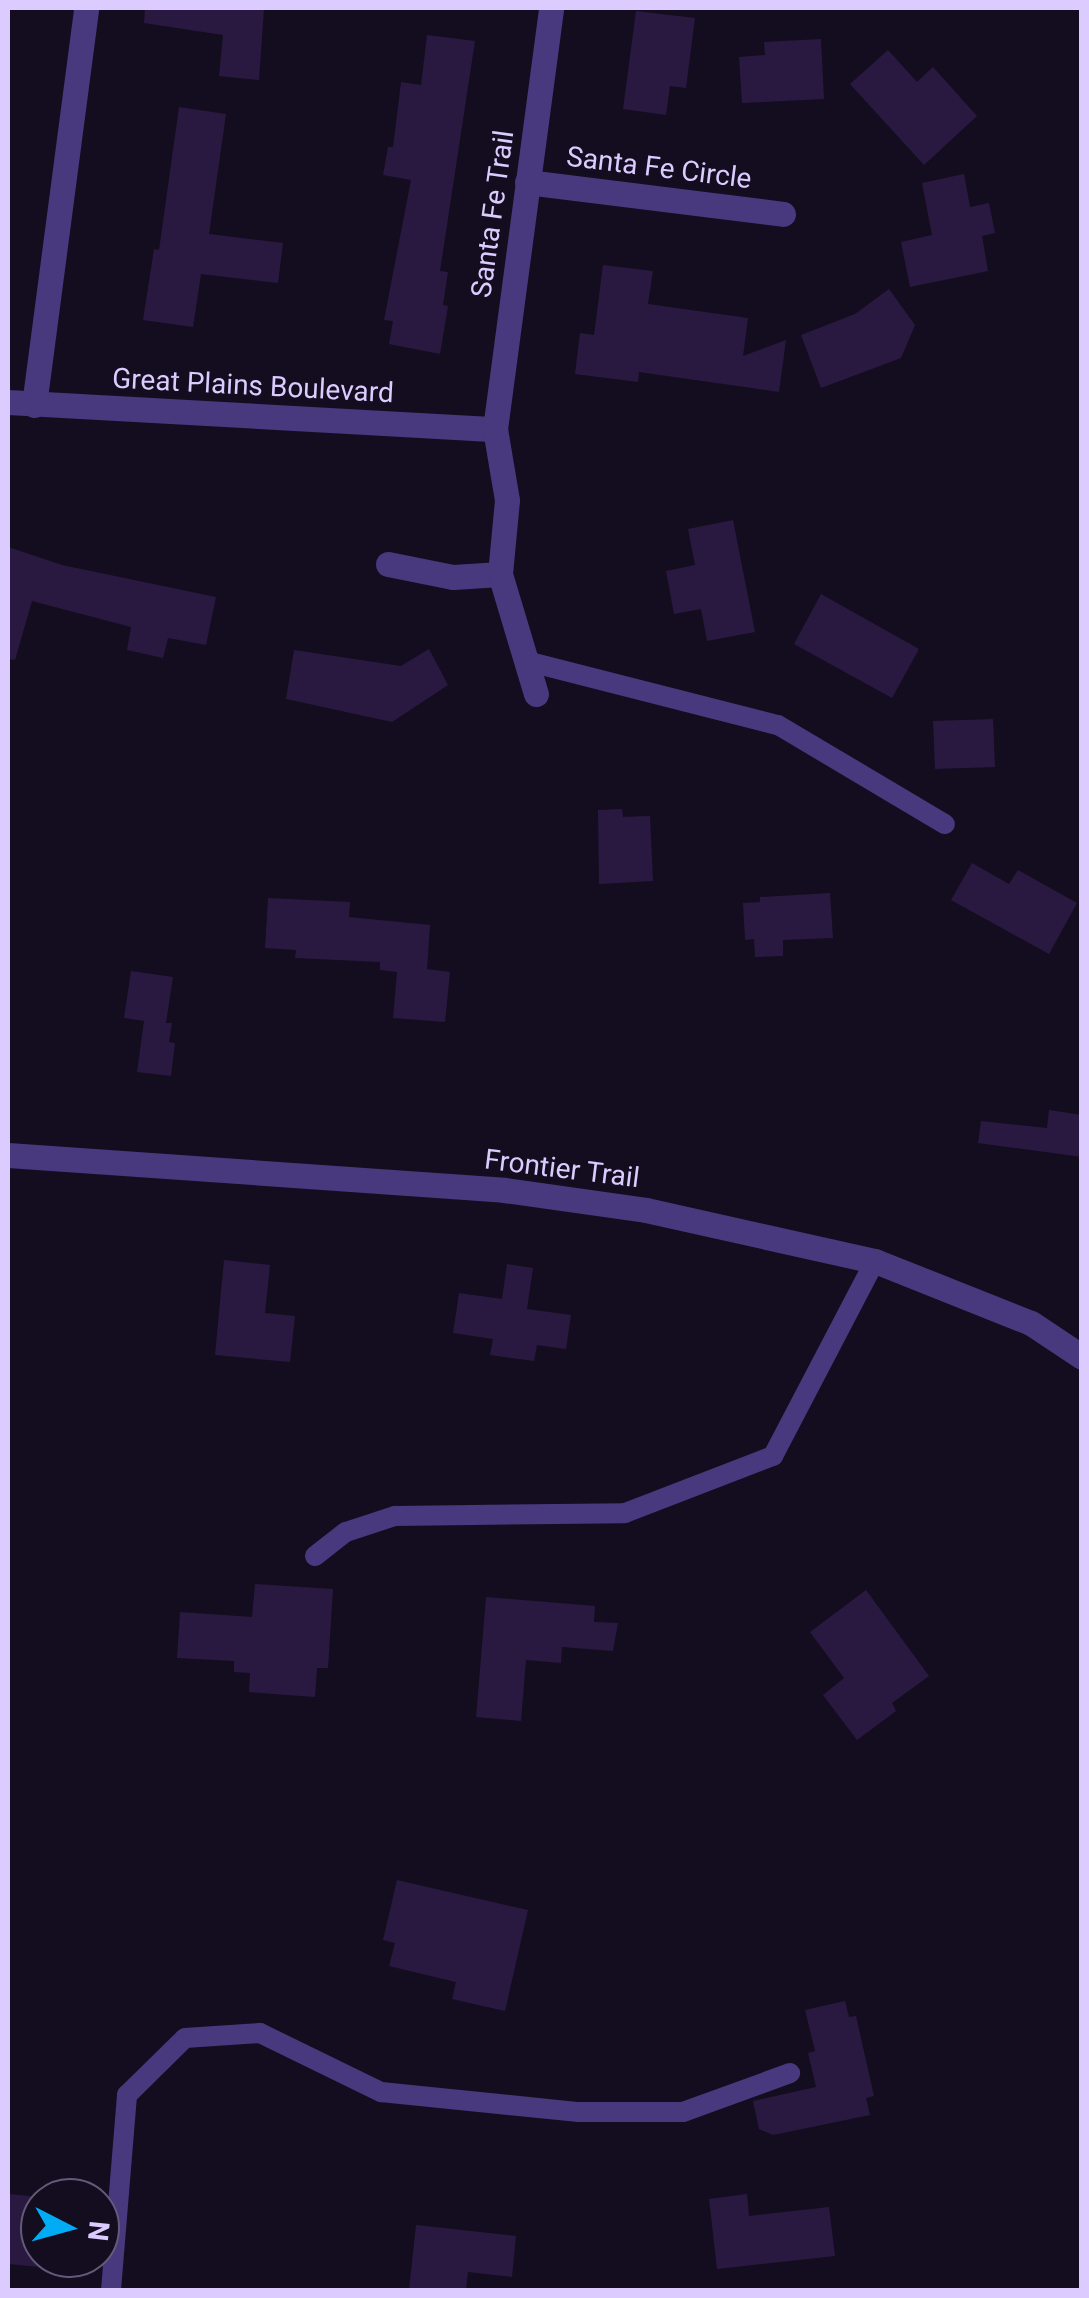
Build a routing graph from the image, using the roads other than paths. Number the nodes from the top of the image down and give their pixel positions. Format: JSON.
{"nodes":[{"id":1,"x":86,"y":8,"type":"edge"},
{"id":2,"x":551,"y":8,"type":"edge"},
{"id":3,"x":528,"y":182,"type":"junction"},
{"id":4,"x":783,"y":214,"type":"dead end"},
{"id":5,"x":8,"y":402,"type":"edge"},
{"id":6,"x":34,"y":405,"type":"junction"},
{"id":7,"x":495,"y":429,"type":"junction"},
{"id":8,"x":388,"y":564,"type":"dead end"},
{"id":9,"x":500,"y":574,"type":"junction"},
{"id":10,"x":526,"y":662,"type":"junction"},
{"id":11,"x":536,"y":694,"type":"dead end"},
{"id":12,"x":946,"y":824,"type":"dead end"},
{"id":13,"x":8,"y":1155,"type":"edge"},
{"id":14,"x":875,"y":1261,"type":"junction"},
{"id":15,"x":1082,"y":1357,"type":"edge"},
{"id":16,"x":315,"y":1556,"type":"dead end"},
{"id":17,"x":790,"y":2073,"type":"dead end"},
{"id":18,"x":111,"y":2290,"type":"edge"}],
"edges":[{"from":1,"to":6,"type":"street"},
{"from":2,"to":3,"type":"street","name":"Santa Fe Trail"},
{"from":3,"to":4,"type":"street","name":"Santa Fe Circle"},
{"from":3,"to":7,"type":"street","name":"Santa Fe Trail"},
{"from":5,"to":6,"type":"street","name":"Great Plains Boulevard"},
{"from":6,"to":7,"type":"street","name":"Great Plains Boulevard"},
{"from":7,"to":9,"type":"street","name":"Santa Fe Trail"},
{"from":8,"to":9,"type":"street"},
{"from":9,"to":10,"type":"street"},
{"from":10,"to":11,"type":"street"},
{"from":10,"to":12,"type":"lane"},
{"from":13,"to":14,"type":"street","name":"Frontier Trail"},
{"from":14,"to":15,"type":"street","name":"Frontier Trail"},
{"from":14,"to":16,"type":"lane"},
{"from":17,"to":18,"type":"lane"}]}
